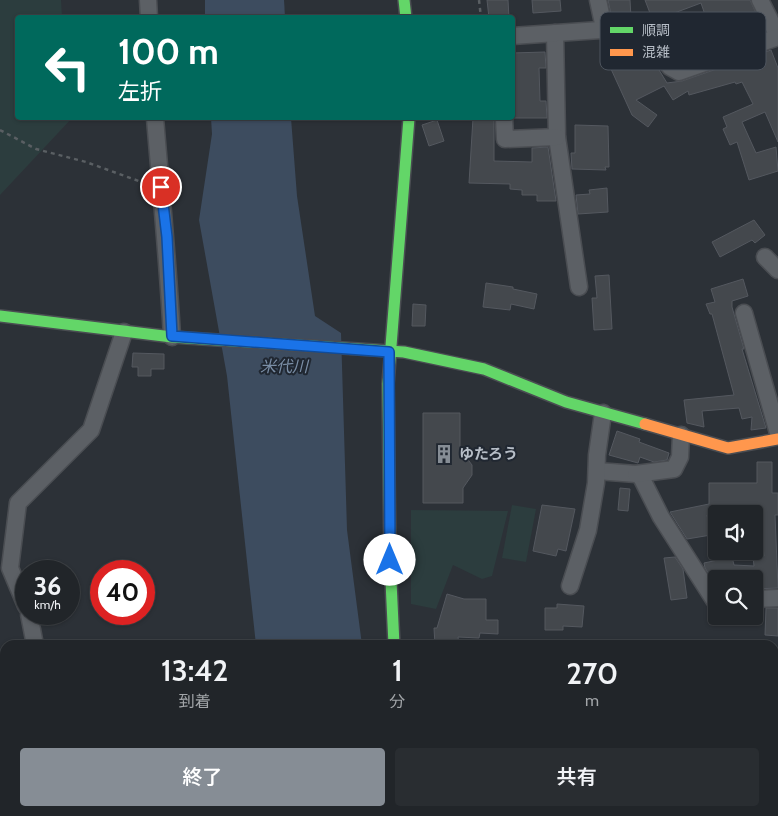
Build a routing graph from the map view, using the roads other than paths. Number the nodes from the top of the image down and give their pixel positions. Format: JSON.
{"nodes":[{"id":1,"x":148,"y":0,"type":"edge"},
{"id":2,"x":404,"y":0,"type":"edge"},
{"id":3,"x":760,"y":0,"type":"edge"},
{"id":4,"x":766,"y":12,"type":"edge"},
{"id":5,"x":766,"y":12,"type":"edge"},
{"id":6,"x":149,"y":15,"type":"edge"},
{"id":7,"x":406,"y":15,"type":"edge"},
{"id":8,"x":600,"y":28,"type":"edge"},
{"id":9,"x":554,"y":32,"type":"junction"},
{"id":10,"x":515,"y":36,"type":"edge"},
{"id":11,"x":778,"y":37,"type":"edge"},
{"id":12,"x":766,"y":41,"type":"edge"},
{"id":13,"x":155,"y":120,"type":"edge"},
{"id":14,"x":409,"y":120,"type":"edge"},
{"id":15,"x":504,"y":120,"type":"edge"},
{"id":16,"x":557,"y":138,"type":"junction"},
{"id":17,"x":765,"y":258,"type":"dead end"},
{"id":18,"x":778,"y":270,"type":"edge"},
{"id":19,"x":579,"y":287,"type":"dead end"},
{"id":20,"x":744,"y":313,"type":"dead end"},
{"id":21,"x":0,"y":316,"type":"edge"},
{"id":22,"x":124,"y":332,"type":"junction"},
{"id":23,"x":177,"y":337,"type":"junction"},
{"id":24,"x":389,"y":352,"type":"junction"},
{"id":25,"x":774,"y":407,"type":"edge"},
{"id":26,"x":603,"y":413,"type":"junction"},
{"id":27,"x":778,"y":433,"type":"edge"},
{"id":28,"x":680,"y":435,"type":"junction"},
{"id":29,"x":778,"y":439,"type":"edge"},
{"id":30,"x":597,"y":471,"type":"junction"},
{"id":31,"x":636,"y":474,"type":"junction"},
{"id":32,"x":15,"y":580,"type":"edge"},
{"id":33,"x":570,"y":586,"type":"dead end"},
{"id":34,"x":708,"y":590,"type":"edge"},
{"id":35,"x":778,"y":598,"type":"edge"},
{"id":36,"x":763,"y":599,"type":"edge"},
{"id":37,"x":31,"y":625,"type":"edge"},
{"id":38,"x":34,"y":640,"type":"edge"},
{"id":39,"x":394,"y":640,"type":"edge"}],
"edges":[{"from":1,"to":6,"type":"street"},
{"from":2,"to":7,"type":"street"},
{"from":3,"to":4,"type":"street"},
{"from":5,"to":11,"type":"street"},
{"from":8,"to":9,"type":"street"},
{"from":9,"to":10,"type":"street"},
{"from":9,"to":16,"type":"street"},
{"from":11,"to":12,"type":"street"},
{"from":13,"to":23,"type":"street"},
{"from":14,"to":24,"type":"street"},
{"from":15,"to":16,"type":"street"},
{"from":16,"to":19,"type":"street"},
{"from":17,"to":18,"type":"street"},
{"from":20,"to":25,"type":"street"},
{"from":21,"to":22,"type":"street"},
{"from":22,"to":23,"type":"street"},
{"from":22,"to":32,"type":"street"},
{"from":23,"to":24,"type":"street"},
{"from":24,"to":26,"type":"street"},
{"from":24,"to":39,"type":"street"},
{"from":25,"to":27,"type":"street"},
{"from":26,"to":28,"type":"street"},
{"from":26,"to":30,"type":"street"},
{"from":28,"to":29,"type":"street"},
{"from":28,"to":31,"type":"street"},
{"from":30,"to":31,"type":"street"},
{"from":30,"to":33,"type":"street"},
{"from":31,"to":34,"type":"street"},
{"from":35,"to":36,"type":"street"},
{"from":37,"to":38,"type":"street"}]}
